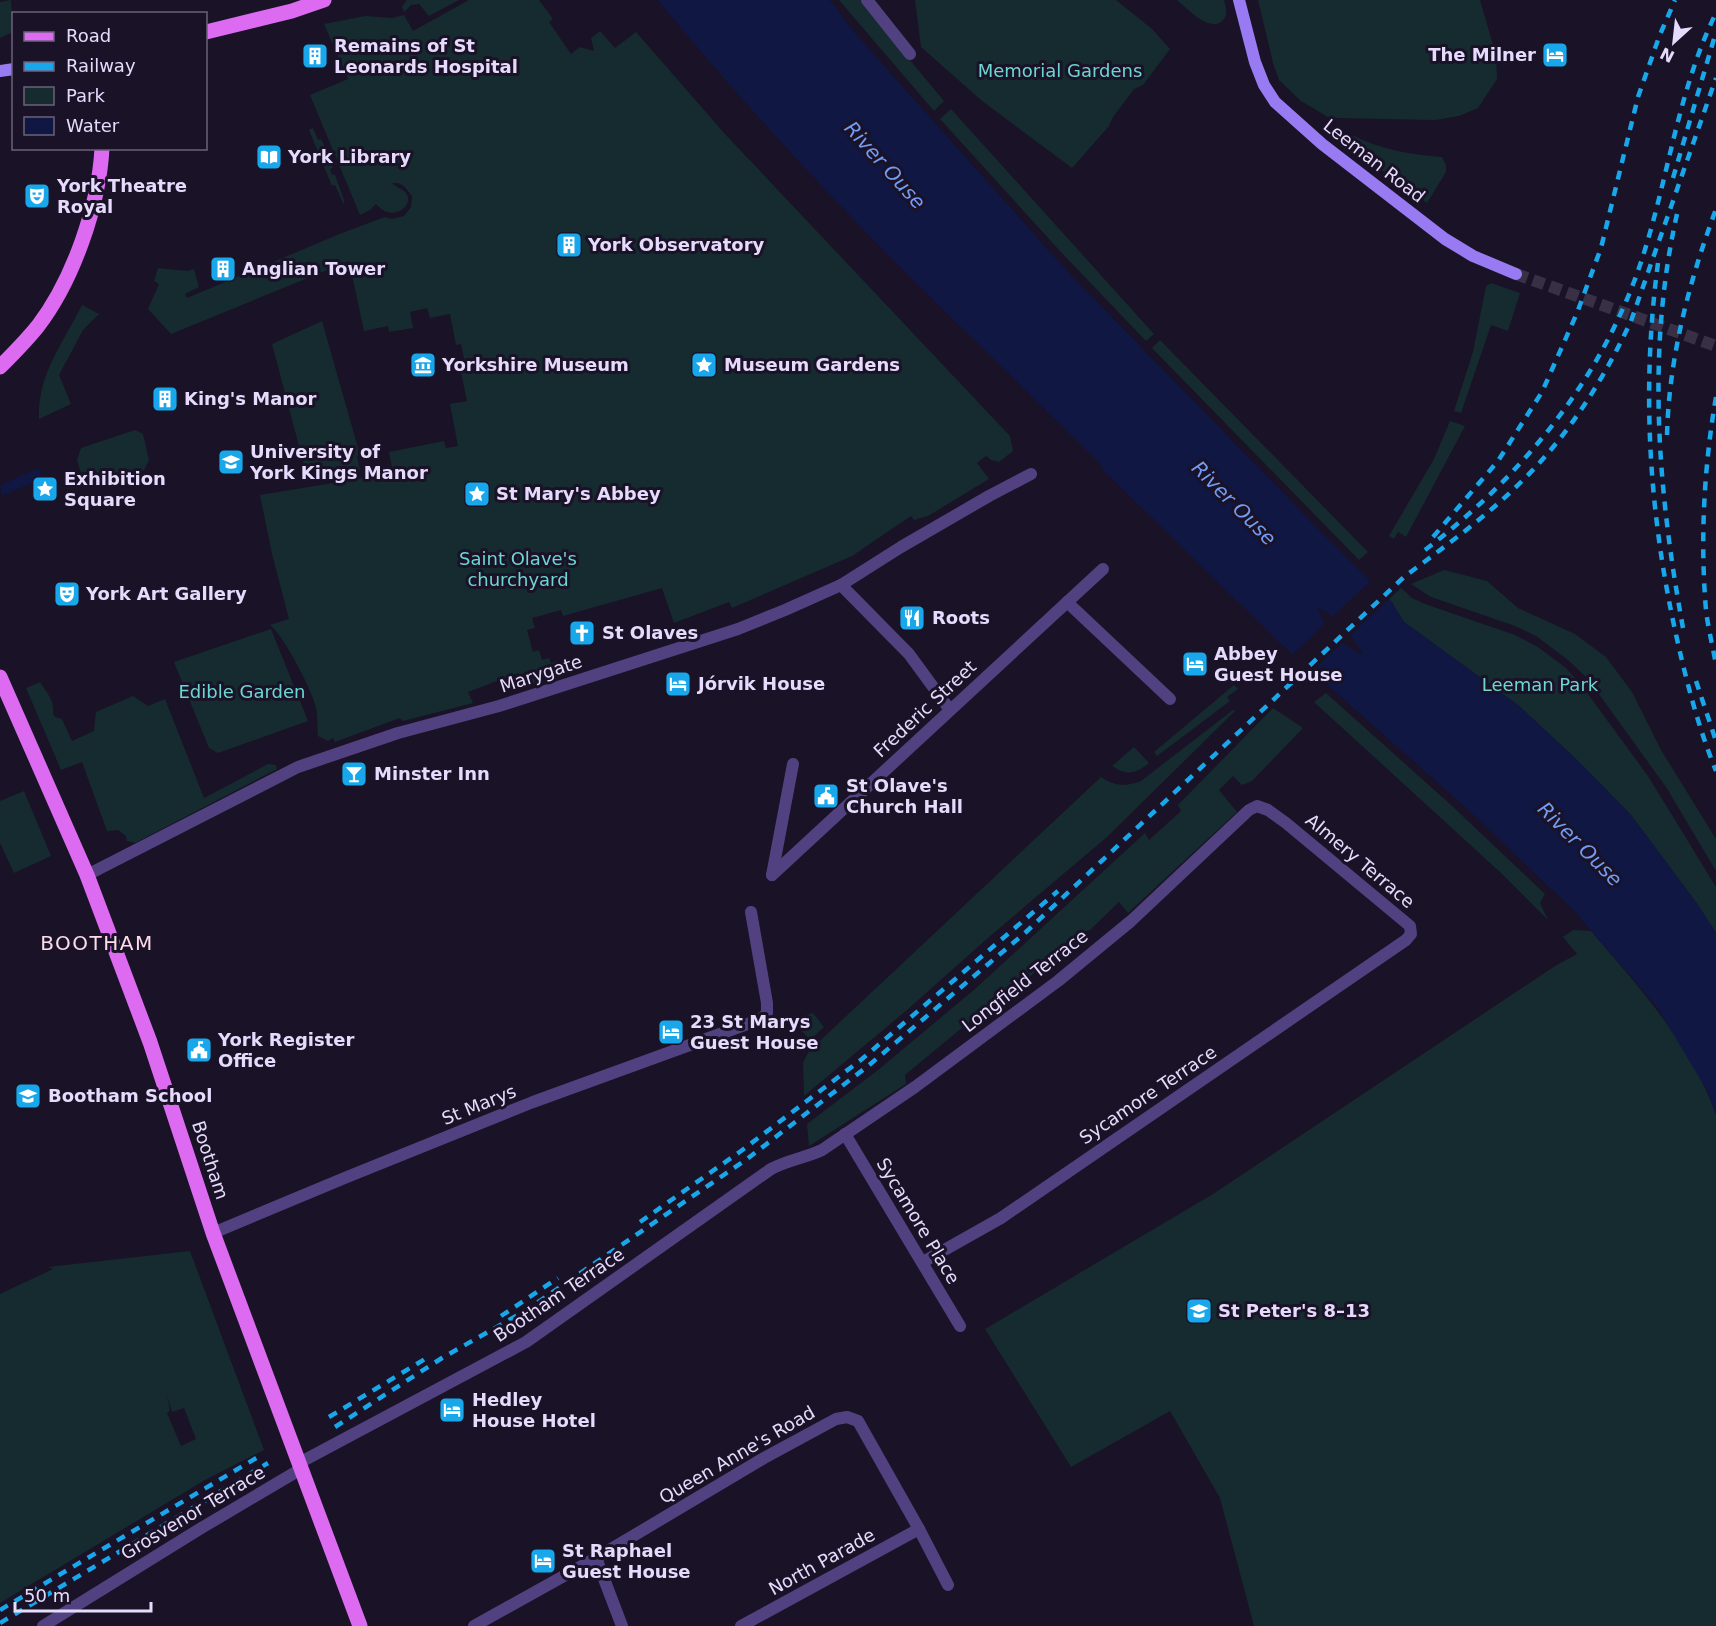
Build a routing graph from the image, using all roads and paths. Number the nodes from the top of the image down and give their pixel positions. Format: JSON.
{"nodes":[{"id":1,"x":324,"y":0,"type":"edge"},
{"id":2,"x":867,"y":0,"type":"edge"},
{"id":3,"x":1239,"y":0,"type":"edge"},
{"id":4,"x":207,"y":32,"type":"edge"},
{"id":5,"x":910,"y":54,"type":"dead end"},
{"id":6,"x":102,"y":150,"type":"edge"},
{"id":7,"x":1516,"y":274,"type":"tunnel mouth"},
{"id":8,"x":0,"y":368,"type":"edge"},
{"id":9,"x":1031,"y":474,"type":"dead end"},
{"id":10,"x":1103,"y":569,"type":"dead end"},
{"id":11,"x":841,"y":585,"type":"junction"},
{"id":12,"x":1067,"y":602,"type":"junction"},
{"id":13,"x":0,"y":677,"type":"edge"},
{"id":14,"x":1170,"y":699,"type":"dead end"},
{"id":15,"x":951,"y":710,"type":"junction"},
{"id":16,"x":793,"y":764,"type":"dead end"},
{"id":17,"x":1257,"y":806,"type":"joint"},
{"id":18,"x":87,"y":876,"type":"junction"},
{"id":19,"x":751,"y":912,"type":"dead end"},
{"id":20,"x":1390,"y":951,"type":"joint"},
{"id":21,"x":845,"y":1134,"type":"junction"},
{"id":22,"x":797,"y":1160,"type":"joint"},
{"id":23,"x":213,"y":1233,"type":"junction"},
{"id":24,"x":923,"y":1262,"type":"junction"},
{"id":25,"x":960,"y":1326,"type":"dead end"},
{"id":26,"x":300,"y":1466,"type":"junction"},
{"id":27,"x":919,"y":1529,"type":"junction"},
{"id":28,"x":596,"y":1558,"type":"junction"},
{"id":29,"x":948,"y":1585,"type":"dead end"},
{"id":30,"x":44,"y":1626,"type":"edge"},
{"id":31,"x":360,"y":1626,"type":"edge"},
{"id":32,"x":474,"y":1626,"type":"edge"},
{"id":33,"x":622,"y":1626,"type":"edge"},
{"id":34,"x":741,"y":1626,"type":"edge"}],
"edges":[{"from":1,"to":4,"type":"main road"},
{"from":2,"to":5,"type":"street"},
{"from":3,"to":7,"type":"street","name":"Leeman Road"},
{"from":6,"to":8,"type":"main road"},
{"from":9,"to":11,"type":"street","name":"Marygate"},
{"from":10,"to":12,"type":"street","name":"Frederic Street"},
{"from":11,"to":15,"type":"street"},
{"from":11,"to":18,"type":"street","name":"Marygate"},
{"from":12,"to":14,"type":"street"},
{"from":12,"to":15,"type":"street","name":"Frederic Street"},
{"from":13,"to":18,"type":"main road","name":"Bootham"},
{"from":15,"to":16,"type":"street","name":"Frederic Street"},
{"from":17,"to":20,"type":"street","name":"Almery Terrace"},
{"from":17,"to":21,"type":"street","name":"Longfield Terrace"},
{"from":18,"to":23,"type":"main road","name":"Bootham"},
{"from":19,"to":23,"type":"street","name":"St Marys"},
{"from":20,"to":24,"type":"street","name":"Sycamore Terrace"},
{"from":21,"to":22,"type":"street","name":"Longfield Terrace"},
{"from":21,"to":24,"type":"street","name":"Sycamore Place"},
{"from":22,"to":26,"type":"street","name":"Bootham Terrace"},
{"from":23,"to":26,"type":"main road","name":"Bootham"},
{"from":24,"to":25,"type":"street","name":"Sycamore Place"},
{"from":26,"to":30,"type":"street","name":"Grosvenor Terrace"},
{"from":26,"to":31,"type":"main road","name":"Bootham"},
{"from":27,"to":28,"type":"street","name":"Queen Anne's Road"},
{"from":27,"to":29,"type":"street","name":"Queen Anne's Road"},
{"from":27,"to":34,"type":"street","name":"North Parade"},
{"from":28,"to":32,"type":"street","name":"Queen Anne's Road"},
{"from":28,"to":33,"type":"street"}]}
